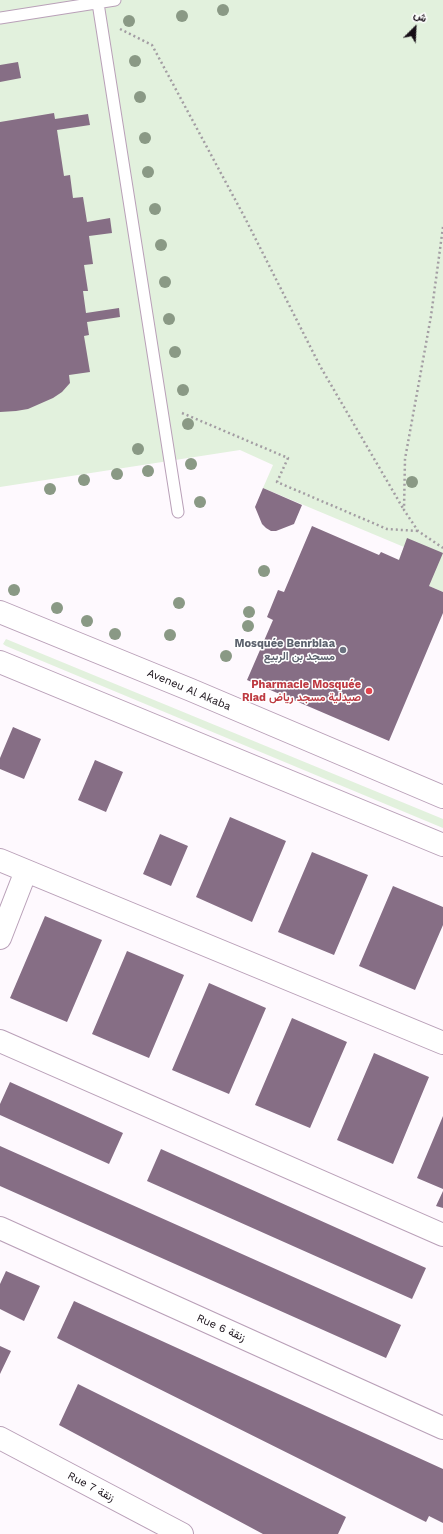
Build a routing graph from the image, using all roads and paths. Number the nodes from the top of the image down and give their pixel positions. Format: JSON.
{"nodes":[{"id":1,"x":115,"y":0,"type":"edge"},
{"id":2,"x":98,"y":3,"type":"junction"},
{"id":3,"x":0,"y":18,"type":"edge"},
{"id":4,"x":443,"y":227,"type":"edge"},
{"id":5,"x":161,"y":404,"type":"junction"},
{"id":6,"x":404,"y":510,"type":"junction"},
{"id":7,"x":178,"y":512,"type":"dead end"},
{"id":8,"x":418,"y":531,"type":"junction"},
{"id":9,"x":443,"y":548,"type":"edge"},
{"id":10,"x":0,"y":612,"type":"edge"},
{"id":11,"x":0,"y":662,"type":"edge"},
{"id":12,"x":443,"y":797,"type":"edge"},
{"id":13,"x":443,"y":845,"type":"edge"},
{"id":14,"x":0,"y":860,"type":"edge"},
{"id":15,"x":26,"y":871,"type":"junction"},
{"id":16,"x":0,"y":938,"type":"edge"},
{"id":17,"x":0,"y":1041,"type":"edge"},
{"id":18,"x":443,"y":1043,"type":"edge"},
{"id":19,"x":0,"y":1228,"type":"edge"},
{"id":20,"x":443,"y":1235,"type":"edge"},
{"id":21,"x":443,"y":1428,"type":"edge"},
{"id":22,"x":0,"y":1438,"type":"edge"},
{"id":23,"x":182,"y":1534,"type":"edge"}],
"edges":[{"from":1,"to":2,"type":"lane"},
{"from":2,"to":3,"type":"lane"},
{"from":2,"to":5,"type":"lane"},
{"from":2,"to":6,"type":"path"},
{"from":4,"to":6,"type":"path"},
{"from":5,"to":7,"type":"lane"},
{"from":5,"to":8,"type":"path"},
{"from":6,"to":8,"type":"path"},
{"from":8,"to":9,"type":"path"},
{"from":10,"to":12,"type":"street","name":"Aveneu Al Akaba"},
{"from":11,"to":13,"type":"street"},
{"from":14,"to":15,"type":"street"},
{"from":15,"to":16,"type":"street"},
{"from":15,"to":18,"type":"street"},
{"from":17,"to":20,"type":"street"},
{"from":19,"to":21,"type":"street","name":"Rue 6 زنقة"},
{"from":22,"to":23,"type":"street","name":"Rue 7 زنقة"}]}
